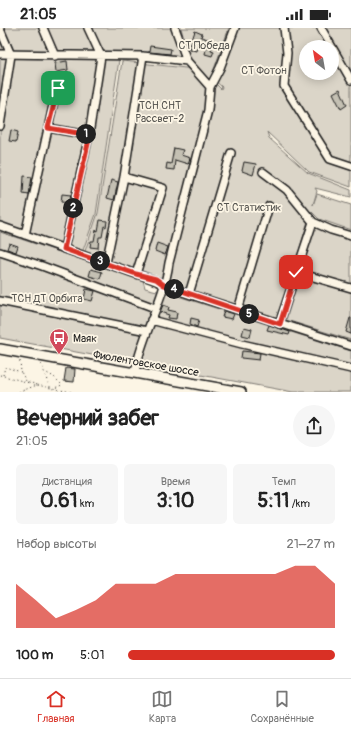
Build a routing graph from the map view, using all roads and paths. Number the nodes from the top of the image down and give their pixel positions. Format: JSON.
{"nodes":[{"id":1,"x":43,"y":28,"type":"edge"},
{"id":2,"x":88,"y":28,"type":"edge"},
{"id":3,"x":175,"y":28,"type":"edge"},
{"id":4,"x":235,"y":28,"type":"edge"},
{"id":5,"x":284,"y":28,"type":"edge"},
{"id":6,"x":321,"y":28,"type":"edge"},
{"id":7,"x":0,"y":29,"type":"edge"},
{"id":8,"x":0,"y":54,"type":"edge"},
{"id":9,"x":11,"y":55,"type":"junction"},
{"id":10,"x":55,"y":56,"type":"junction"},
{"id":11,"x":101,"y":56,"type":"junction"},
{"id":12,"x":143,"y":56,"type":"junction"},
{"id":13,"x":187,"y":61,"type":"junction"},
{"id":14,"x":351,"y":80,"type":"edge"},
{"id":15,"x":210,"y":87,"type":"junction"},
{"id":16,"x":58,"y":88,"type":"dead end"},
{"id":17,"x":0,"y":126,"type":"edge"},
{"id":18,"x":48,"y":128,"type":"junction"},
{"id":19,"x":90,"y":135,"type":"junction"},
{"id":20,"x":231,"y":153,"type":"dead end"},
{"id":21,"x":351,"y":166,"type":"edge"},
{"id":22,"x":263,"y":172,"type":"dead end"},
{"id":23,"x":124,"y":177,"type":"junction"},
{"id":24,"x":269,"y":206,"type":"dead end"},
{"id":25,"x":313,"y":222,"type":"junction"},
{"id":26,"x":0,"y":226,"type":"edge"},
{"id":27,"x":25,"y":235,"type":"junction"},
{"id":28,"x":351,"y":236,"type":"edge"},
{"id":29,"x":64,"y":249,"type":"junction"},
{"id":30,"x":0,"y":252,"type":"edge"},
{"id":31,"x":106,"y":264,"type":"junction"},
{"id":32,"x":296,"y":272,"type":"junction"},
{"id":33,"x":136,"y":274,"type":"junction"},
{"id":34,"x":164,"y":285,"type":"junction"},
{"id":35,"x":351,"y":288,"type":"edge"},
{"id":36,"x":189,"y":294,"type":"junction"},
{"id":37,"x":0,"y":301,"type":"edge"},
{"id":38,"x":155,"y":308,"type":"junction"},
{"id":39,"x":238,"y":310,"type":"junction"},
{"id":40,"x":151,"y":320,"type":"junction"},
{"id":41,"x":280,"y":324,"type":"junction"},
{"id":42,"x":147,"y":331,"type":"junction"},
{"id":43,"x":351,"y":346,"type":"edge"},
{"id":44,"x":0,"y":349,"type":"edge"},
{"id":45,"x":36,"y":355,"type":"junction"},
{"id":46,"x":20,"y":357,"type":"dead end"},
{"id":47,"x":351,"y":369,"type":"edge"},
{"id":48,"x":21,"y":372,"type":"junction"},
{"id":49,"x":46,"y":372,"type":"junction"},
{"id":50,"x":135,"y":372,"type":"junction"},
{"id":51,"x":0,"y":375,"type":"edge"},
{"id":52,"x":3,"y":376,"type":"junction"},
{"id":53,"x":37,"y":385,"type":"junction"},
{"id":54,"x":52,"y":389,"type":"junction"},
{"id":55,"x":19,"y":392,"type":"edge"},
{"id":56,"x":72,"y":392,"type":"edge"},
{"id":57,"x":241,"y":392,"type":"edge"}],
"edges":[{"from":1,"to":10,"type":"street"},
{"from":2,"to":11,"type":"street"},
{"from":3,"to":13,"type":"street"},
{"from":4,"to":15,"type":"street"},
{"from":5,"to":21,"type":"street"},
{"from":6,"to":14,"type":"street"},
{"from":7,"to":9,"type":"street"},
{"from":8,"to":9,"type":"street"},
{"from":9,"to":10,"type":"street"},
{"from":9,"to":17,"type":"street"},
{"from":10,"to":11,"type":"street"},
{"from":11,"to":12,"type":"street"},
{"from":11,"to":19,"type":"street"},
{"from":12,"to":13,"type":"street"},
{"from":12,"to":23,"type":"street"},
{"from":13,"to":15,"type":"street"},
{"from":15,"to":34,"type":"street"},
{"from":16,"to":18,"type":"street"},
{"from":18,"to":19,"type":"street"},
{"from":18,"to":27,"type":"street"},
{"from":19,"to":29,"type":"street"},
{"from":20,"to":36,"type":"street"},
{"from":22,"to":25,"type":"street"},
{"from":23,"to":31,"type":"street"},
{"from":23,"to":33,"type":"street"},
{"from":24,"to":39,"type":"street"},
{"from":25,"to":28,"type":"street"},
{"from":25,"to":32,"type":"street"},
{"from":26,"to":27,"type":"street"},
{"from":27,"to":29,"type":"street"},
{"from":29,"to":31,"type":"street"},
{"from":30,"to":38,"type":"street"},
{"from":31,"to":33,"type":"street"},
{"from":32,"to":35,"type":"street"},
{"from":32,"to":41,"type":"street"},
{"from":33,"to":34,"type":"street"},
{"from":34,"to":36,"type":"street"},
{"from":34,"to":38,"type":"street"},
{"from":36,"to":39,"type":"street"},
{"from":37,"to":42,"type":"street"},
{"from":38,"to":40,"type":"street"},
{"from":39,"to":41,"type":"street"},
{"from":40,"to":42,"type":"street"},
{"from":40,"to":47,"type":"street"},
{"from":41,"to":43,"type":"street"},
{"from":42,"to":50,"type":"street"},
{"from":44,"to":45,"type":"main road","name":"Фиолентовское шоссе"},
{"from":45,"to":49,"type":"path"},
{"from":45,"to":50,"type":"main road","name":"Фиолентовское шоссе"},
{"from":46,"to":48,"type":"path"},
{"from":48,"to":52,"type":"path"},
{"from":48,"to":53,"type":"path"},
{"from":49,"to":54,"type":"path"},
{"from":49,"to":54,"type":"path"},
{"from":50,"to":57,"type":"main road","name":"Фиолентовское шоссе"},
{"from":51,"to":52,"type":"path"},
{"from":52,"to":53,"type":"path"},
{"from":53,"to":54,"type":"path"},
{"from":53,"to":55,"type":"path"},
{"from":54,"to":56,"type":"path"}]}
